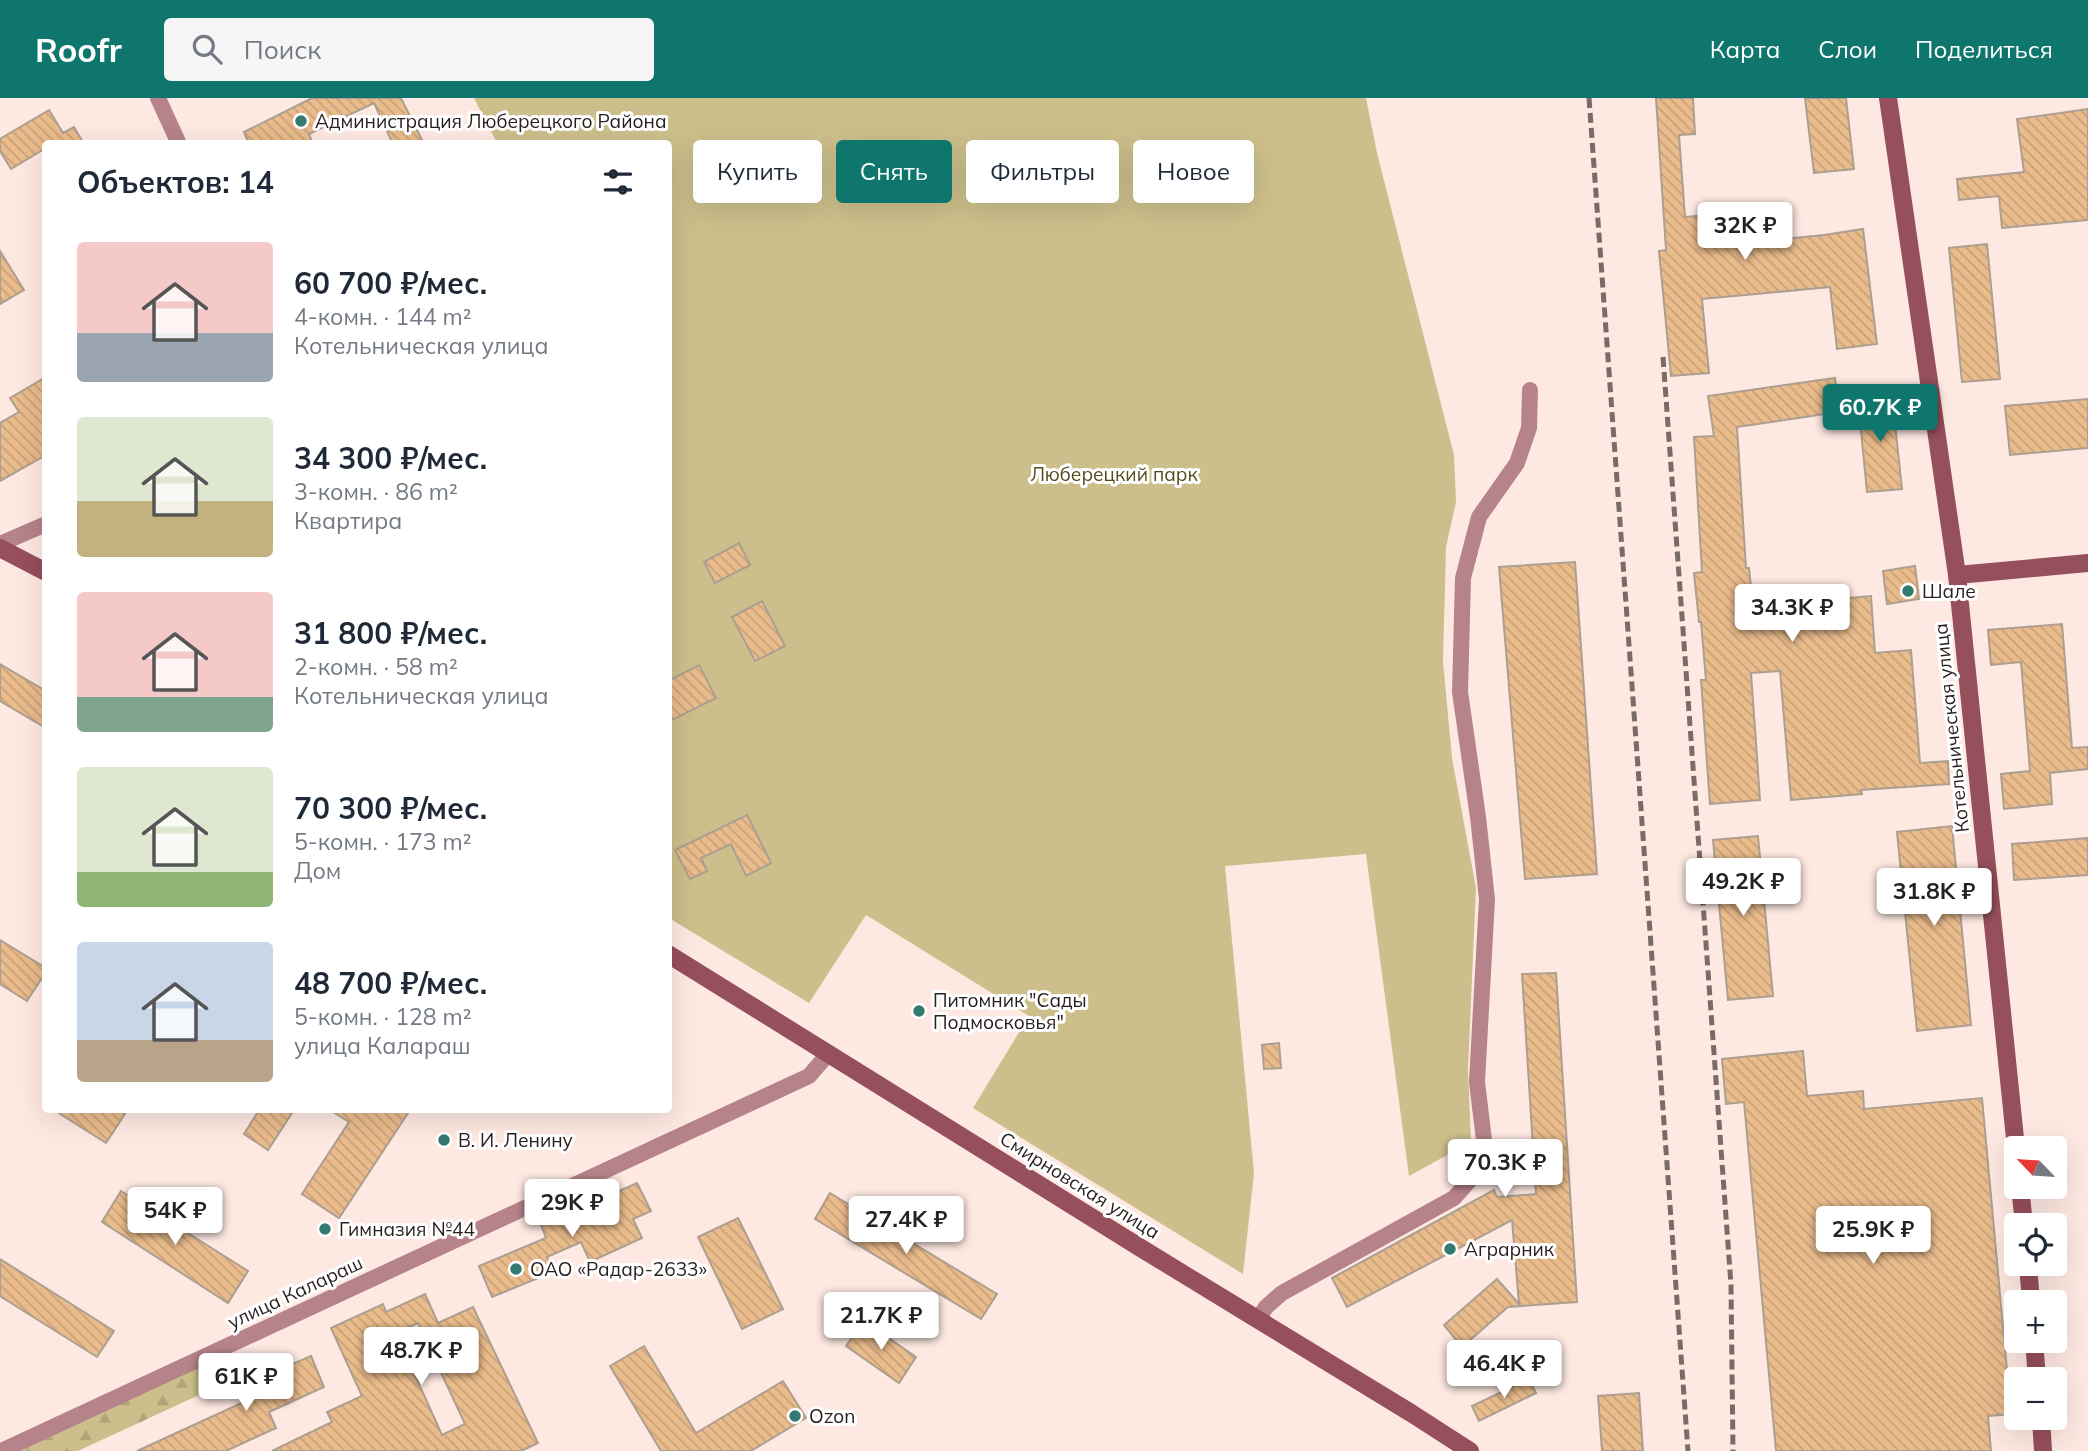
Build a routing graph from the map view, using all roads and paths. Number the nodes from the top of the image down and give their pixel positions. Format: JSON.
{"nodes":[{"id":1,"x":158,"y":98,"type":"edge"},
{"id":2,"x":1888,"y":98,"type":"edge"},
{"id":3,"x":177,"y":140,"type":"edge"},
{"id":4,"x":1530,"y":390,"type":"dead end"},
{"id":5,"x":42,"y":526,"type":"edge"},
{"id":6,"x":0,"y":546,"type":"edge"},
{"id":7,"x":2088,"y":563,"type":"edge"},
{"id":8,"x":42,"y":570,"type":"edge"},
{"id":9,"x":1957,"y":575,"type":"junction"},
{"id":10,"x":672,"y":956,"type":"edge"},
{"id":11,"x":828,"y":1054,"type":"junction"},
{"id":12,"x":2015,"y":1136,"type":"edge"},
{"id":13,"x":1258,"y":1319,"type":"junction"},
{"id":14,"x":2041,"y":1430,"type":"edge"},
{"id":15,"x":1,"y":1451,"type":"edge"},
{"id":16,"x":1469,"y":1451,"type":"edge"},
{"id":17,"x":2043,"y":1451,"type":"edge"}],
"edges":[{"from":1,"to":3,"type":"street"},
{"from":2,"to":9,"type":"street","name":"Котельническая улица"},
{"from":4,"to":13,"type":"street"},
{"from":5,"to":6,"type":"street"},
{"from":6,"to":8,"type":"street"},
{"from":7,"to":9,"type":"street"},
{"from":9,"to":12,"type":"street","name":"Котельническая улица"},
{"from":10,"to":11,"type":"street","name":"Смирновская улица"},
{"from":11,"to":13,"type":"street","name":"Смирновская улица"},
{"from":11,"to":15,"type":"street","name":"улица Калараш"},
{"from":13,"to":16,"type":"street","name":"Смирновская улица"},
{"from":14,"to":17,"type":"street"}]}
